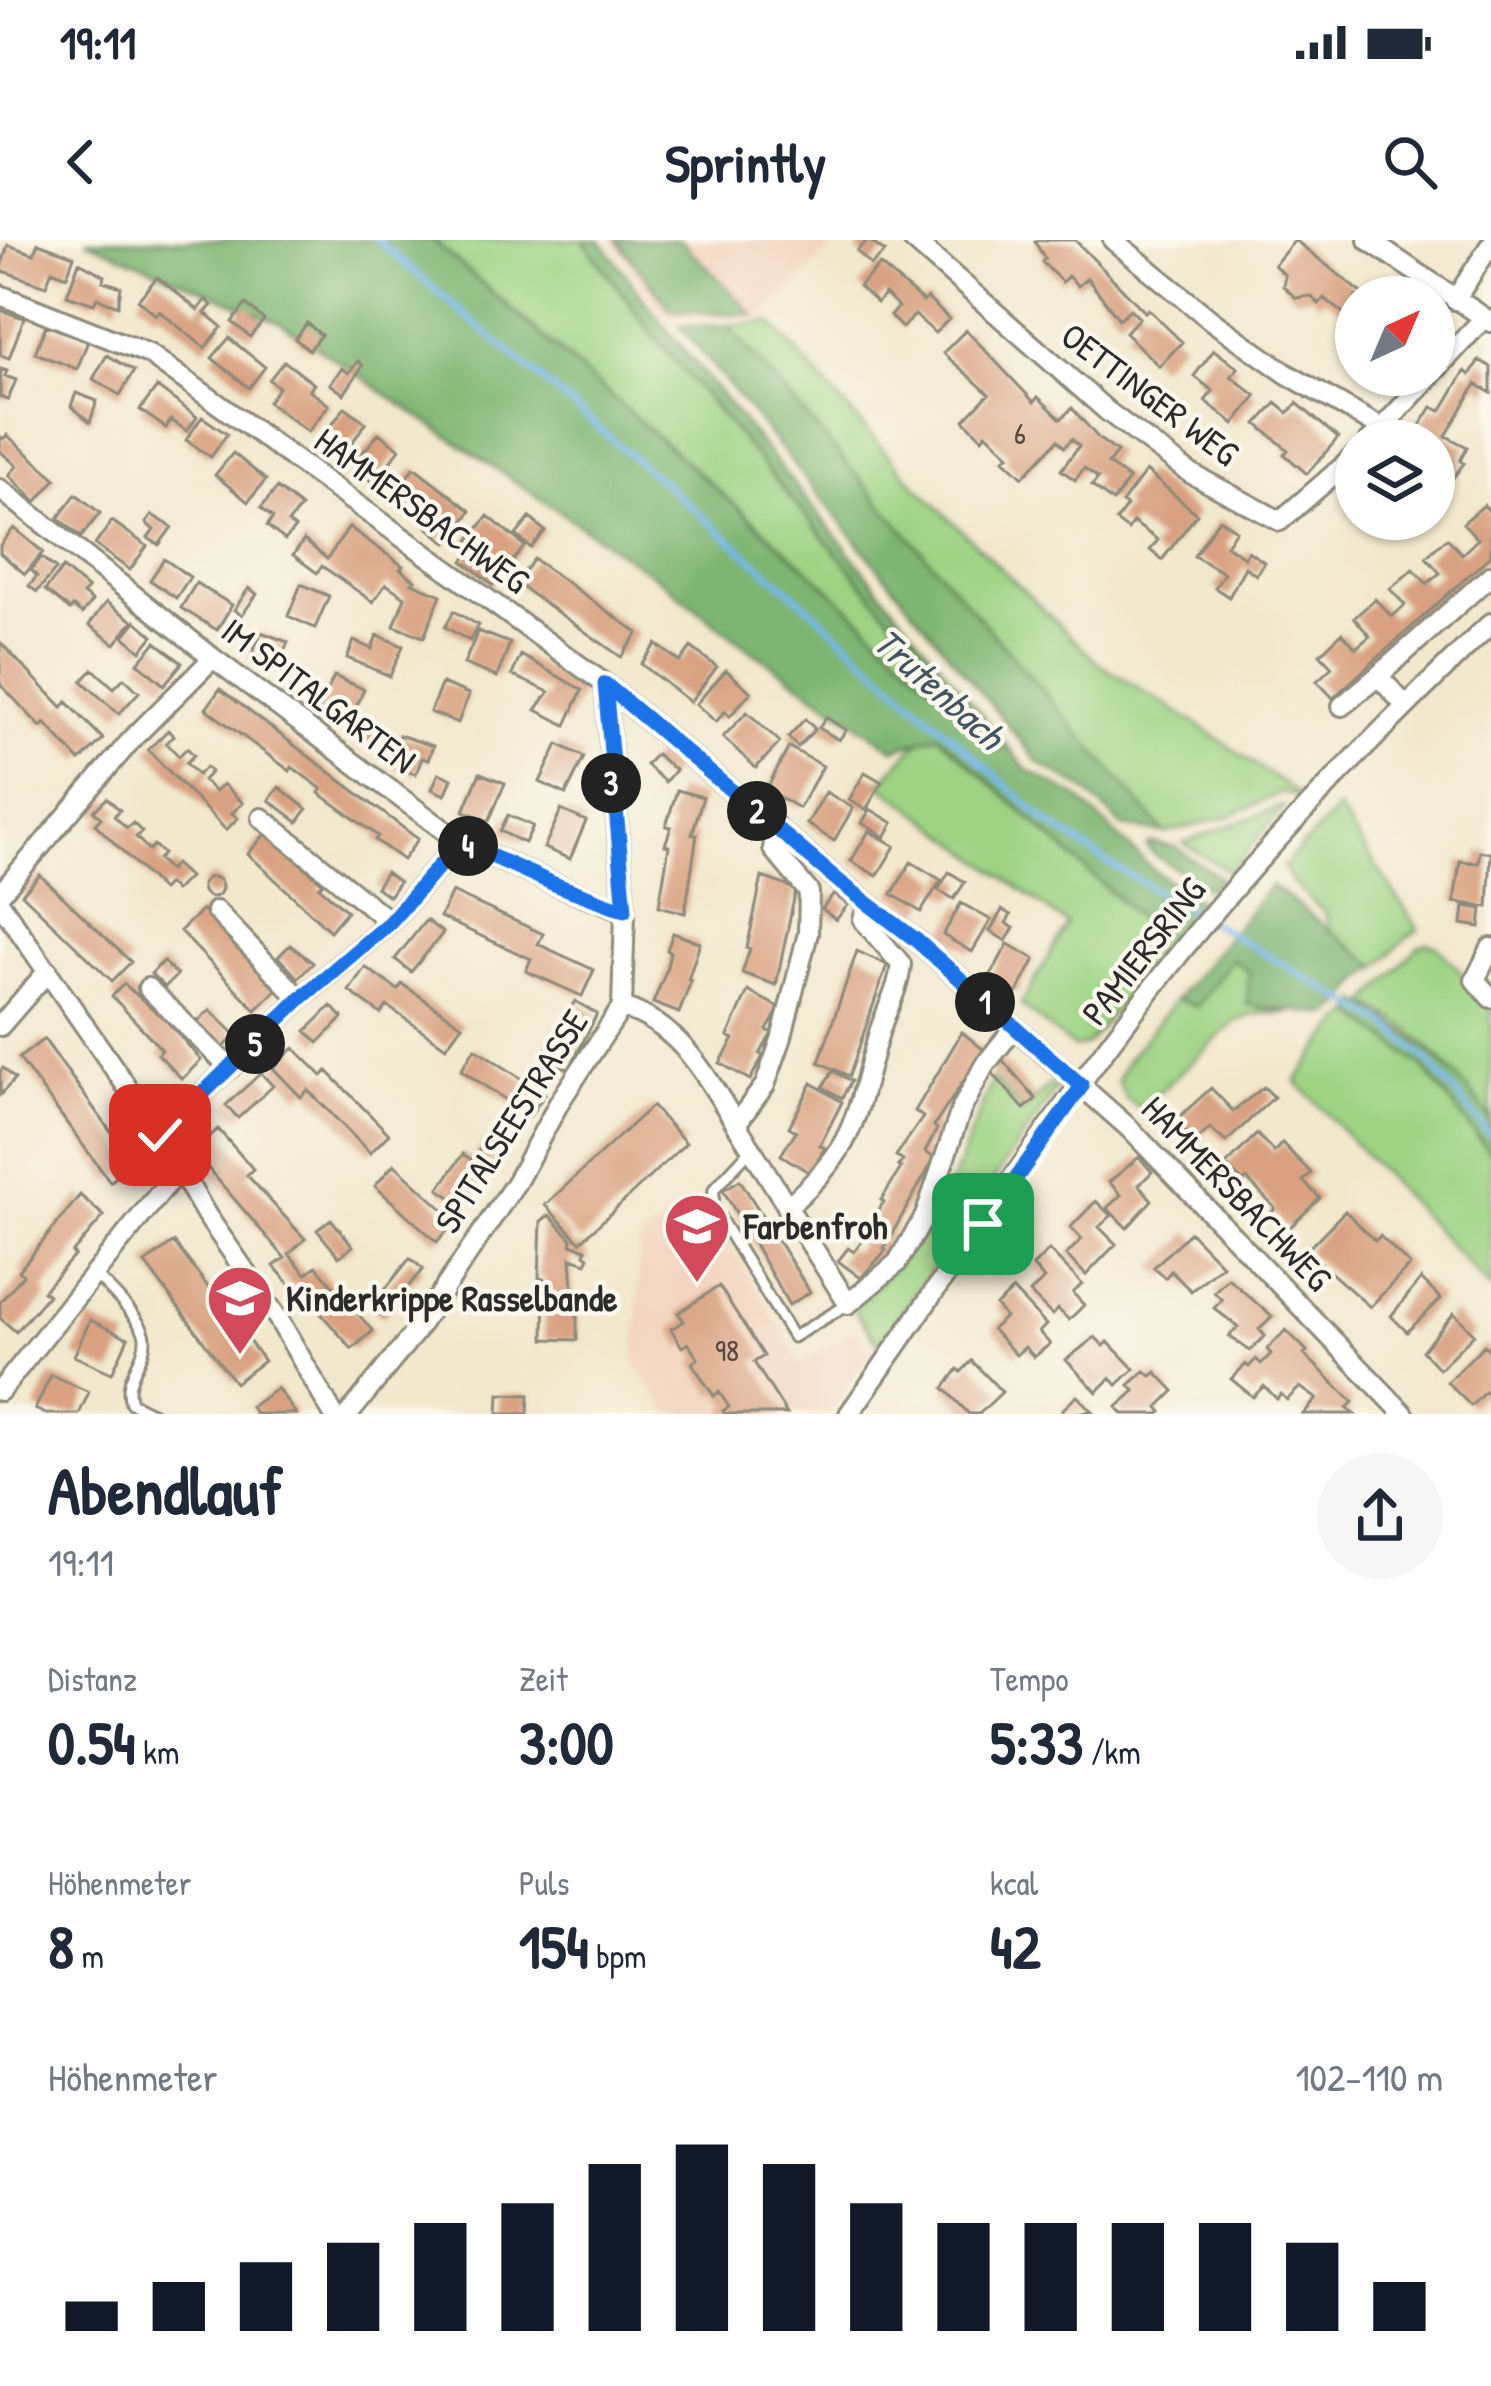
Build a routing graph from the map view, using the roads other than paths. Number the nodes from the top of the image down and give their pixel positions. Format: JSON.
{"nodes":[{"id":1,"x":913,"y":240,"type":"edge"},
{"id":2,"x":1113,"y":240,"type":"edge"},
{"id":3,"x":1369,"y":240,"type":"edge"},
{"id":4,"x":1491,"y":244,"type":"edge"},
{"id":5,"x":1421,"y":276,"type":"edge"},
{"id":6,"x":0,"y":295,"type":"edge"},
{"id":7,"x":1455,"y":300,"type":"joint"},
{"id":8,"x":1487,"y":320,"type":"edge"},
{"id":9,"x":1455,"y":352,"type":"edge"},
{"id":10,"x":1412,"y":396,"type":"edge"},
{"id":11,"x":1354,"y":420,"type":"edge"},
{"id":12,"x":1390,"y":420,"type":"edge"},
{"id":13,"x":1335,"y":473,"type":"edge"},
{"id":14,"x":0,"y":489,"type":"edge"},
{"id":15,"x":1491,"y":575,"type":"edge"},
{"id":16,"x":1491,"y":623,"type":"edge"},
{"id":17,"x":213,"y":658,"type":"junction"},
{"id":18,"x":1378,"y":676,"type":"junction"},
{"id":19,"x":605,"y":684,"type":"junction"},
{"id":20,"x":1406,"y":705,"type":"junction"},
{"id":21,"x":1342,"y":706,"type":"dead end"},
{"id":22,"x":262,"y":818,"type":"dead end"},
{"id":23,"x":776,"y":827,"type":"junction"},
{"id":24,"x":460,"y":842,"type":"junction"},
{"id":25,"x":0,"y":894,"type":"edge"},
{"id":26,"x":0,"y":903,"type":"edge"},
{"id":27,"x":868,"y":904,"type":"junction"},
{"id":28,"x":625,"y":910,"type":"junction"},
{"id":29,"x":216,"y":911,"type":"dead end"},
{"id":30,"x":390,"y":922,"type":"junction"},
{"id":31,"x":1491,"y":949,"type":"edge"},
{"id":32,"x":48,"y":971,"type":"junction"},
{"id":33,"x":148,"y":988,"type":"dead end"},
{"id":34,"x":1491,"y":998,"type":"edge"},
{"id":35,"x":300,"y":999,"type":"junction"},
{"id":36,"x":622,"y":1007,"type":"junction"},
{"id":37,"x":0,"y":1026,"type":"edge"},
{"id":38,"x":1014,"y":1028,"type":"junction"},
{"id":39,"x":230,"y":1068,"type":"junction"},
{"id":40,"x":1082,"y":1086,"type":"junction"},
{"id":41,"x":736,"y":1124,"type":"junction"},
{"id":42,"x":160,"y":1135,"type":"junction"},
{"id":43,"x":751,"y":1149,"type":"junction"},
{"id":44,"x":179,"y":1169,"type":"junction"},
{"id":45,"x":787,"y":1207,"type":"junction"},
{"id":46,"x":96,"y":1275,"type":"junction"},
{"id":47,"x":848,"y":1304,"type":"junction"},
{"id":48,"x":0,"y":1391,"type":"edge"},
{"id":49,"x":154,"y":1414,"type":"edge"},
{"id":50,"x":333,"y":1414,"type":"edge"},
{"id":51,"x":349,"y":1414,"type":"edge"},
{"id":52,"x":849,"y":1414,"type":"edge"},
{"id":53,"x":1404,"y":1414,"type":"edge"}],
"edges":[{"from":1,"to":13,"type":"street","name":"OETTINGER WEG"},
{"from":2,"to":11,"type":"street"},
{"from":3,"to":5,"type":"street"},
{"from":4,"to":7,"type":"street"},
{"from":6,"to":19,"type":"street","name":"HAMMERSBACHWEG"},
{"from":7,"to":8,"type":"street"},
{"from":8,"to":9,"type":"street"},
{"from":10,"to":12,"type":"street"},
{"from":14,"to":17,"type":"street","name":"IM SPITALGARTEN"},
{"from":15,"to":18,"type":"street"},
{"from":16,"to":20,"type":"street","name":"PAMIERSRING"},
{"from":17,"to":24,"type":"street","name":"IM SPITALGARTEN"},
{"from":17,"to":25,"type":"street"},
{"from":18,"to":20,"type":"street"},
{"from":18,"to":21,"type":"street"},
{"from":19,"to":23,"type":"street","name":"HAMMERSBACHWEG"},
{"from":19,"to":28,"type":"street","name":"SPITALSEESTRASSE"},
{"from":20,"to":40,"type":"street","name":"PAMIERSRING"},
{"from":22,"to":30,"type":"street"},
{"from":23,"to":27,"type":"street","name":"HAMMERSBACHWEG"},
{"from":23,"to":41,"type":"street","name":"HAMMERSBACHWEG"},
{"from":24,"to":28,"type":"street","name":"IM SPITALGARTEN"},
{"from":24,"to":30,"type":"street"},
{"from":26,"to":32,"type":"street"},
{"from":27,"to":38,"type":"street","name":"HAMMERSBACHWEG"},
{"from":27,"to":45,"type":"street"},
{"from":28,"to":36,"type":"street","name":"SPITALSEESTRASSE"},
{"from":29,"to":35,"type":"street"},
{"from":30,"to":35,"type":"street"},
{"from":31,"to":34,"type":"street"},
{"from":32,"to":37,"type":"street"},
{"from":32,"to":42,"type":"street"},
{"from":33,"to":39,"type":"street"},
{"from":35,"to":39,"type":"street"},
{"from":36,"to":41,"type":"street"},
{"from":36,"to":51,"type":"street","name":"SPITALSEESTRASSE"},
{"from":38,"to":40,"type":"street","name":"HAMMERSBACHWEG"},
{"from":38,"to":47,"type":"street"},
{"from":39,"to":42,"type":"street"},
{"from":40,"to":52,"type":"street","name":"PAMIERSRING"},
{"from":40,"to":53,"type":"street","name":"HAMMERSBACHWEG"},
{"from":41,"to":43,"type":"street"},
{"from":42,"to":44,"type":"street"},
{"from":43,"to":45,"type":"street"},
{"from":43,"to":47,"type":"lane"},
{"from":44,"to":46,"type":"street"},
{"from":44,"to":50,"type":"street"},
{"from":45,"to":47,"type":"street"},
{"from":46,"to":48,"type":"street"},
{"from":46,"to":49,"type":"lane"}]}
